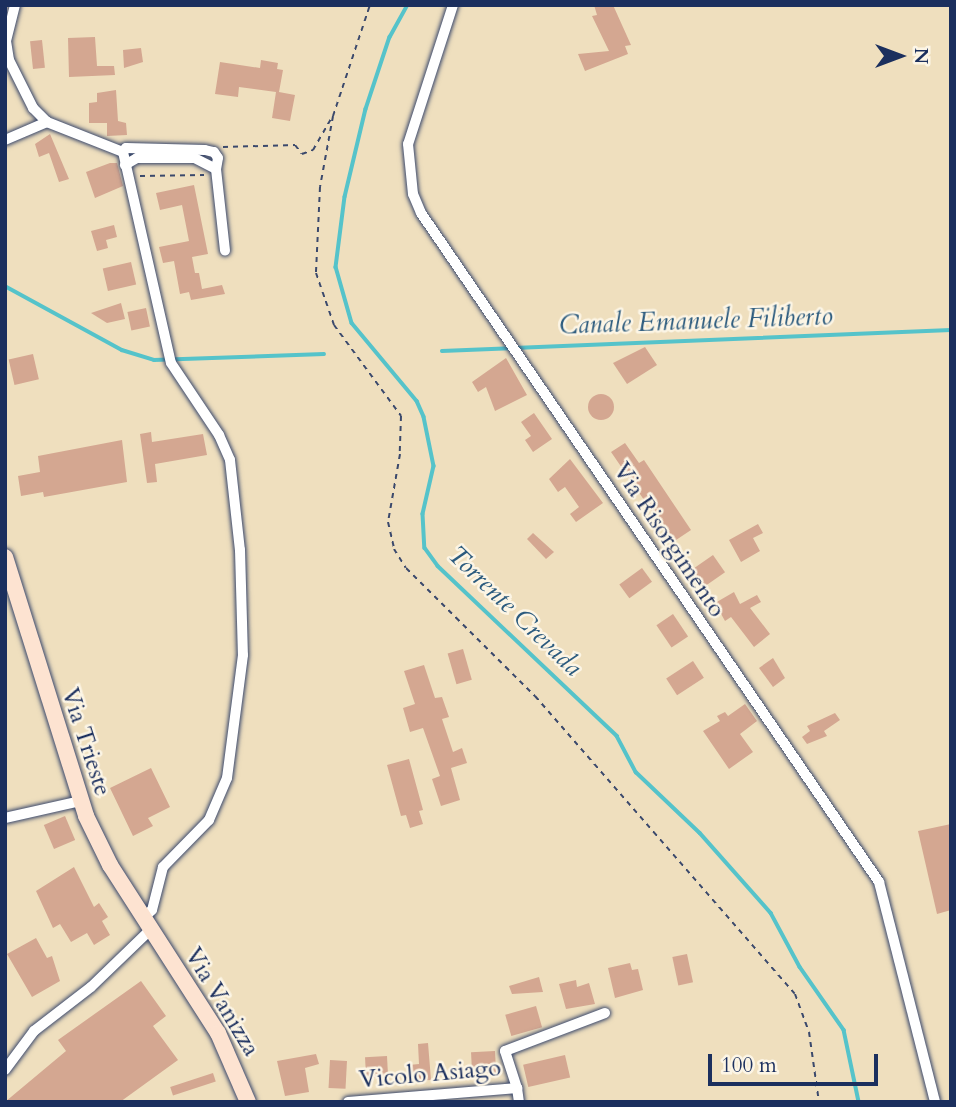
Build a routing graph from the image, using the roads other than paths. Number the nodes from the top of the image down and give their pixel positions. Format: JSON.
{"nodes":[{"id":1,"x":15,"y":5,"type":"edge"},
{"id":2,"x":453,"y":5,"type":"edge"},
{"id":3,"x":7,"y":61,"type":"edge"},
{"id":4,"x":47,"y":122,"type":"junction"},
{"id":5,"x":5,"y":140,"type":"edge"},
{"id":6,"x":122,"y":152,"type":"junction"},
{"id":7,"x":127,"y":170,"type":"junction"},
{"id":8,"x":216,"y":172,"type":"junction"},
{"id":9,"x":225,"y":251,"type":"dead end"},
{"id":10,"x":5,"y":557,"type":"edge"},
{"id":11,"x":80,"y":801,"type":"junction"},
{"id":12,"x":5,"y":818,"type":"edge"},
{"id":13,"x":147,"y":924,"type":"junction"},
{"id":14,"x":605,"y":1013,"type":"dead end"},
{"id":15,"x":5,"y":1070,"type":"edge"},
{"id":16,"x":517,"y":1088,"type":"junction"},
{"id":17,"x":248,"y":1102,"type":"edge"},
{"id":18,"x":348,"y":1102,"type":"edge"},
{"id":19,"x":519,"y":1102,"type":"edge"},
{"id":20,"x":935,"y":1102,"type":"edge"}],
"edges":[{"from":1,"to":3,"type":"street"},
{"from":2,"to":20,"type":"street","name":"Via Risorgimento"},
{"from":3,"to":4,"type":"street"},
{"from":4,"to":5,"type":"street"},
{"from":4,"to":6,"type":"street"},
{"from":6,"to":7,"type":"street"},
{"from":6,"to":8,"type":"street"},
{"from":7,"to":8,"type":"street"},
{"from":7,"to":13,"type":"street"},
{"from":8,"to":9,"type":"street"},
{"from":10,"to":11,"type":"street","name":"Via Trieste"},
{"from":11,"to":12,"type":"street"},
{"from":11,"to":13,"type":"street","name":"Via Trieste"},
{"from":13,"to":15,"type":"street"},
{"from":13,"to":17,"type":"street","name":"Via Vanizza"},
{"from":14,"to":16,"type":"street","name":"Vicolo Asiago"},
{"from":16,"to":18,"type":"street","name":"Vicolo Asiago"},
{"from":16,"to":19,"type":"street","name":"Vicolo Asiago"}]}
